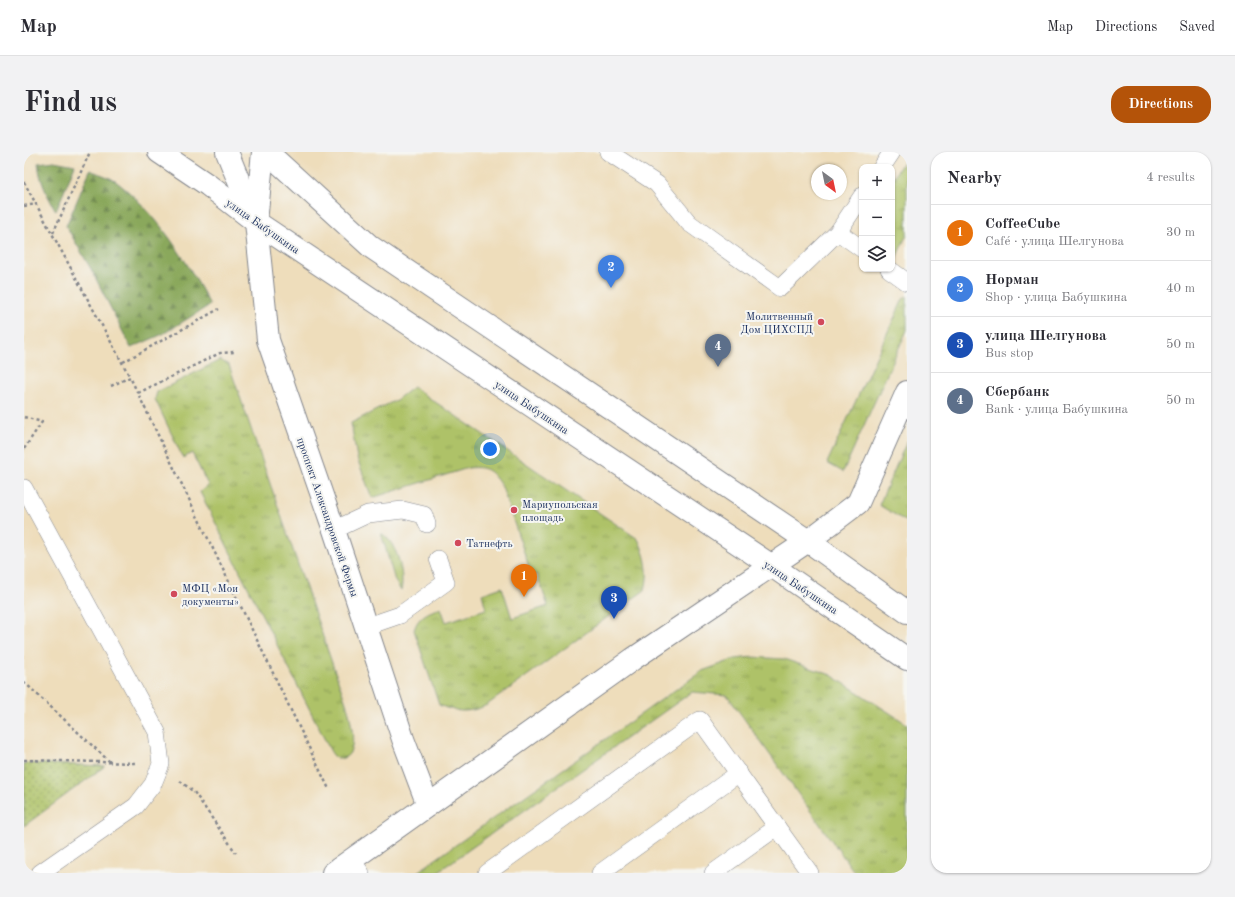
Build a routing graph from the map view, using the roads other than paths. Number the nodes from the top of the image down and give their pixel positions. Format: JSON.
{"nodes":[{"id":1,"x":159,"y":152,"type":"edge"},
{"id":2,"x":227,"y":152,"type":"edge"},
{"id":3,"x":263,"y":152,"type":"edge"},
{"id":4,"x":267,"y":152,"type":"edge"},
{"id":5,"x":291,"y":152,"type":"edge"},
{"id":6,"x":608,"y":152,"type":"edge"},
{"id":7,"x":892,"y":152,"type":"edge"},
{"id":8,"x":884,"y":164,"type":"edge"},
{"id":9,"x":317,"y":199,"type":"junction"},
{"id":10,"x":859,"y":200,"type":"edge"},
{"id":11,"x":256,"y":222,"type":"junction"},
{"id":12,"x":838,"y":232,"type":"junction"},
{"id":13,"x":859,"y":248,"type":"edge"},
{"id":14,"x":893,"y":272,"type":"edge"},
{"id":15,"x":907,"y":282,"type":"edge"},
{"id":16,"x":907,"y":392,"type":"edge"},
{"id":17,"x":24,"y":488,"type":"edge"},
{"id":18,"x":427,"y":524,"type":"dead end"},
{"id":19,"x":334,"y":530,"type":"junction"},
{"id":20,"x":808,"y":541,"type":"junction"},
{"id":21,"x":438,"y":559,"type":"dead end"},
{"id":22,"x":772,"y":566,"type":"junction"},
{"id":23,"x":907,"y":612,"type":"edge"},
{"id":24,"x":365,"y":627,"type":"junction"},
{"id":25,"x":907,"y":659,"type":"edge"},
{"id":26,"x":739,"y":774,"type":"junction"},
{"id":27,"x":428,"y":805,"type":"junction"},
{"id":28,"x":777,"y":827,"type":"junction"},
{"id":29,"x":356,"y":866,"type":"edge"},
{"id":30,"x":40,"y":873,"type":"edge"},
{"id":31,"x":333,"y":873,"type":"edge"},
{"id":32,"x":487,"y":873,"type":"edge"},
{"id":33,"x":600,"y":873,"type":"edge"},
{"id":34,"x":713,"y":873,"type":"edge"},
{"id":35,"x":810,"y":873,"type":"edge"}],
"edges":[{"from":1,"to":11,"type":"main road","name":"улица Бабушкина"},
{"from":2,"to":11,"type":"main road","name":"проспект Александровской Фермы"},
{"from":3,"to":11,"type":"main road","name":"проспект Александровской Фермы"},
{"from":4,"to":9,"type":"main road"},
{"from":5,"to":9,"type":"main road"},
{"from":6,"to":12,"type":"lane"},
{"from":7,"to":8,"type":"lane"},
{"from":9,"to":20,"type":"main road"},
{"from":10,"to":12,"type":"lane"},
{"from":11,"to":19,"type":"main road","name":"проспект Александровской Фермы"},
{"from":11,"to":22,"type":"main road","name":"улица Бабушкина"},
{"from":12,"to":13,"type":"lane"},
{"from":14,"to":15,"type":"lane"},
{"from":16,"to":20,"type":"main road"},
{"from":17,"to":30,"type":"lane"},
{"from":18,"to":19,"type":"lane"},
{"from":19,"to":24,"type":"main road","name":"проспект Александровской Фермы"},
{"from":20,"to":22,"type":"main road"},
{"from":20,"to":23,"type":"main road"},
{"from":21,"to":24,"type":"lane"},
{"from":22,"to":25,"type":"main road","name":"улица Бабушкина"},
{"from":22,"to":27,"type":"main road"},
{"from":24,"to":27,"type":"main road","name":"проспект Александровской Фермы"},
{"from":26,"to":28,"type":"lane"},
{"from":26,"to":32,"type":"lane"},
{"from":26,"to":33,"type":"lane"},
{"from":27,"to":29,"type":"main road"},
{"from":28,"to":34,"type":"lane"},
{"from":28,"to":35,"type":"lane"},
{"from":29,"to":31,"type":"main road"}]}
